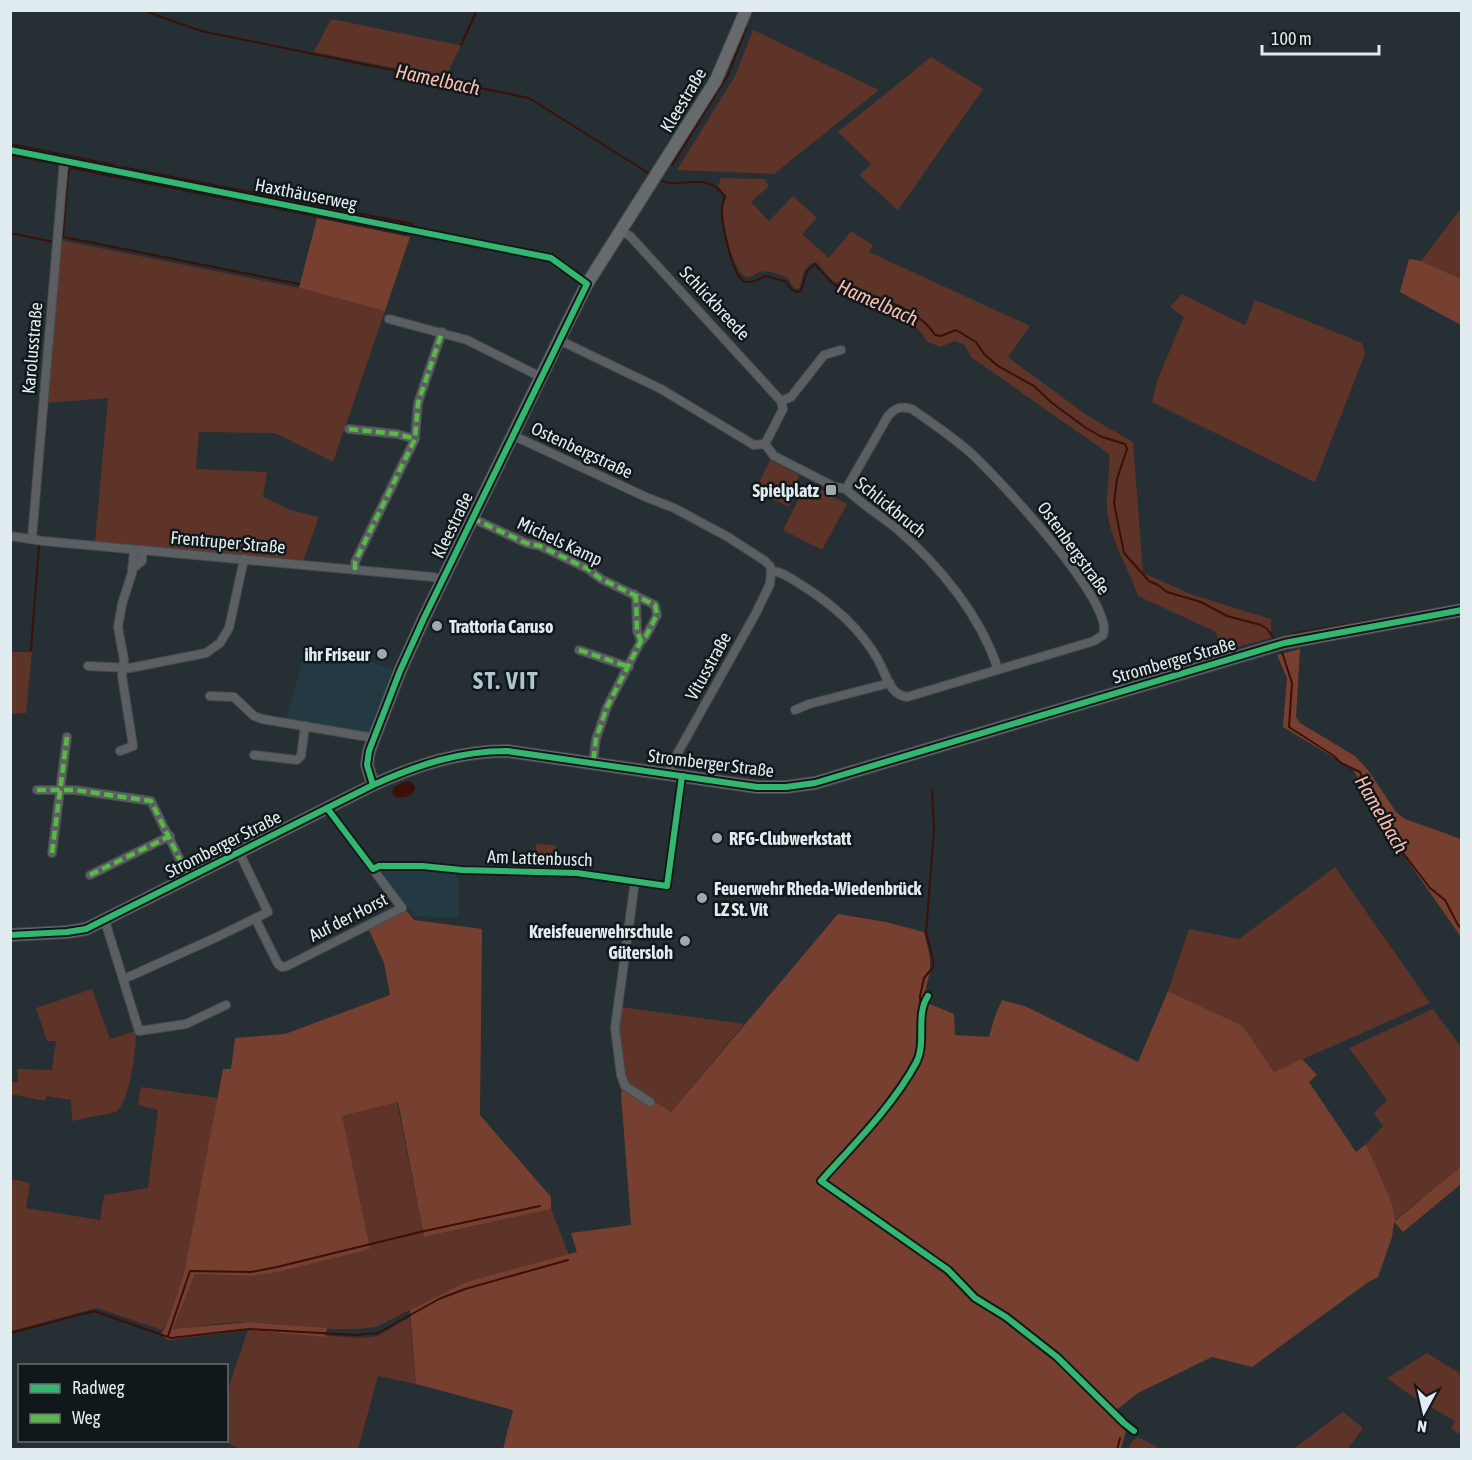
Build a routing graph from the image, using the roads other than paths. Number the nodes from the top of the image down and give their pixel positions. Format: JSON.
{"nodes":[{"id":1,"x":746,"y":10,"type":"edge"},
{"id":2,"x":10,"y":150,"type":"edge"},
{"id":3,"x":64,"y":161,"type":"junction"},
{"id":4,"x":621,"y":231,"type":"junction"},
{"id":5,"x":587,"y":284,"type":"junction"},
{"id":6,"x":388,"y":319,"type":"dead end"},
{"id":7,"x":442,"y":333,"type":"junction"},
{"id":8,"x":559,"y":340,"type":"junction"},
{"id":9,"x":841,"y":350,"type":"dead end"},
{"id":10,"x":540,"y":377,"type":"junction"},
{"id":11,"x":781,"y":401,"type":"junction"},
{"id":12,"x":349,"y":429,"type":"dead end"},
{"id":13,"x":512,"y":435,"type":"junction"},
{"id":14,"x":416,"y":439,"type":"junction"},
{"id":15,"x":765,"y":444,"type":"junction"},
{"id":16,"x":846,"y":489,"type":"junction"},
{"id":17,"x":472,"y":518,"type":"junction"},
{"id":18,"x":10,"y":536,"type":"edge"},
{"id":19,"x":32,"y":538,"type":"junction"},
{"id":20,"x":138,"y":550,"type":"junction"},
{"id":21,"x":244,"y":559,"type":"junction"},
{"id":22,"x":355,"y":570,"type":"junction"},
{"id":23,"x":771,"y":571,"type":"junction"},
{"id":24,"x":442,"y":580,"type":"junction"},
{"id":25,"x":634,"y":594,"type":"junction"},
{"id":26,"x":1461,"y":610,"type":"edge"},
{"id":27,"x":641,"y":641,"type":"junction"},
{"id":28,"x":579,"y":650,"type":"dead end"},
{"id":29,"x":88,"y":666,"type":"dead end"},
{"id":30,"x":629,"y":667,"type":"junction"},
{"id":31,"x":123,"y":668,"type":"junction"},
{"id":32,"x":998,"y":669,"type":"junction"},
{"id":33,"x":890,"y":682,"type":"junction"},
{"id":34,"x":210,"y":696,"type":"dead end"},
{"id":35,"x":795,"y":710,"type":"dead end"},
{"id":36,"x":305,"y":726,"type":"junction"},
{"id":37,"x":67,"y":737,"type":"dead end"},
{"id":38,"x":374,"y":738,"type":"junction"},
{"id":39,"x":120,"y":750,"type":"dead end"},
{"id":40,"x":254,"y":754,"type":"dead end"},
{"id":41,"x":593,"y":763,"type":"junction"},
{"id":42,"x":676,"y":776,"type":"junction"},
{"id":43,"x":374,"y":785,"type":"junction"},
{"id":44,"x":38,"y":790,"type":"dead end"},
{"id":45,"x":59,"y":791,"type":"junction"},
{"id":46,"x":327,"y":808,"type":"junction"},
{"id":47,"x":170,"y":836,"type":"junction"},
{"id":48,"x":239,"y":852,"type":"junction"},
{"id":49,"x":52,"y":853,"type":"dead end"},
{"id":50,"x":373,"y":869,"type":"junction"},
{"id":51,"x":90,"y":875,"type":"dead end"},
{"id":52,"x":189,"y":878,"type":"junction"},
{"id":53,"x":635,"y":881,"type":"junction"},
{"id":54,"x":255,"y":918,"type":"junction"},
{"id":55,"x":105,"y":921,"type":"junction"},
{"id":56,"x":10,"y":934,"type":"edge"},
{"id":57,"x":124,"y":979,"type":"junction"},
{"id":58,"x":226,"y":1005,"type":"dead end"},
{"id":59,"x":650,"y":1102,"type":"dead end"}],
"edges":[{"from":1,"to":4,"type":"main road","name":"Kleestraße"},
{"from":2,"to":3,"type":"street","name":"Haxthäuserweg"},
{"from":3,"to":5,"type":"street","name":"Haxthäuserweg"},
{"from":3,"to":19,"type":"street","name":"Karolusstraße"},
{"from":4,"to":5,"type":"main road","name":"Kleestraße"},
{"from":4,"to":11,"type":"street","name":"Schlickbreede"},
{"from":5,"to":8,"type":"main road","name":"Kleestraße"},
{"from":6,"to":7,"type":"street"},
{"from":7,"to":10,"type":"street"},
{"from":7,"to":14,"type":"street"},
{"from":8,"to":10,"type":"main road","name":"Kleestraße"},
{"from":8,"to":15,"type":"street","name":"Schlickbruch"},
{"from":9,"to":11,"type":"street"},
{"from":10,"to":13,"type":"main road","name":"Kleestraße"},
{"from":11,"to":15,"type":"street"},
{"from":12,"to":14,"type":"street"},
{"from":13,"to":17,"type":"main road","name":"Kleestraße"},
{"from":13,"to":23,"type":"street","name":"Ostenbergstraße"},
{"from":14,"to":22,"type":"street"},
{"from":15,"to":16,"type":"street","name":"Schlickbruch"},
{"from":16,"to":32,"type":"street","name":"Schlickbruch"},
{"from":16,"to":32,"type":"street","name":"Ostenbergstraße"},
{"from":17,"to":24,"type":"main road","name":"Kleestraße"},
{"from":17,"to":25,"type":"street","name":"Michels Kamp"},
{"from":18,"to":19,"type":"street","name":"Frentruper Straße"},
{"from":19,"to":20,"type":"street","name":"Frentruper Straße"},
{"from":20,"to":21,"type":"street","name":"Frentruper Straße"},
{"from":20,"to":31,"type":"street"},
{"from":21,"to":22,"type":"street","name":"Frentruper Straße"},
{"from":21,"to":31,"type":"street"},
{"from":22,"to":24,"type":"street","name":"Frentruper Straße"},
{"from":23,"to":33,"type":"street","name":"Ostenbergstraße"},
{"from":23,"to":42,"type":"street","name":"Vitusstraße"},
{"from":24,"to":38,"type":"main road","name":"Kleestraße"},
{"from":25,"to":27,"type":"street"},
{"from":25,"to":27,"type":"street","name":"Michels Kamp"},
{"from":26,"to":42,"type":"main road","name":"Stromberger Straße"},
{"from":27,"to":30,"type":"street","name":"Michels Kamp"},
{"from":28,"to":30,"type":"street"},
{"from":29,"to":31,"type":"street"},
{"from":30,"to":41,"type":"street","name":"Michels Kamp"},
{"from":31,"to":39,"type":"street"},
{"from":32,"to":33,"type":"street","name":"Ostenbergstraße"},
{"from":33,"to":35,"type":"street"},
{"from":34,"to":36,"type":"street"},
{"from":36,"to":38,"type":"street"},
{"from":36,"to":40,"type":"street"},
{"from":37,"to":45,"type":"street"},
{"from":38,"to":43,"type":"main road","name":"Kleestraße"},
{"from":41,"to":42,"type":"main road","name":"Stromberger Straße"},
{"from":41,"to":43,"type":"main road","name":"Stromberger Straße"},
{"from":42,"to":53,"type":"street","name":"Am Lattenbusch"},
{"from":43,"to":46,"type":"main road","name":"Stromberger Straße"},
{"from":44,"to":45,"type":"street"},
{"from":45,"to":47,"type":"street"},
{"from":45,"to":49,"type":"street"},
{"from":46,"to":48,"type":"main road","name":"Stromberger Straße"},
{"from":46,"to":50,"type":"street","name":"Auf der Horst"},
{"from":47,"to":51,"type":"street"},
{"from":47,"to":52,"type":"street"},
{"from":48,"to":52,"type":"main road","name":"Stromberger Straße"},
{"from":48,"to":54,"type":"street"},
{"from":50,"to":53,"type":"street","name":"Am Lattenbusch"},
{"from":50,"to":54,"type":"street","name":"Auf der Horst"},
{"from":52,"to":55,"type":"main road","name":"Stromberger Straße"},
{"from":53,"to":59,"type":"street"},
{"from":54,"to":57,"type":"street"},
{"from":55,"to":56,"type":"main road","name":"Stromberger Straße"},
{"from":55,"to":57,"type":"street"},
{"from":57,"to":58,"type":"street"}]}
